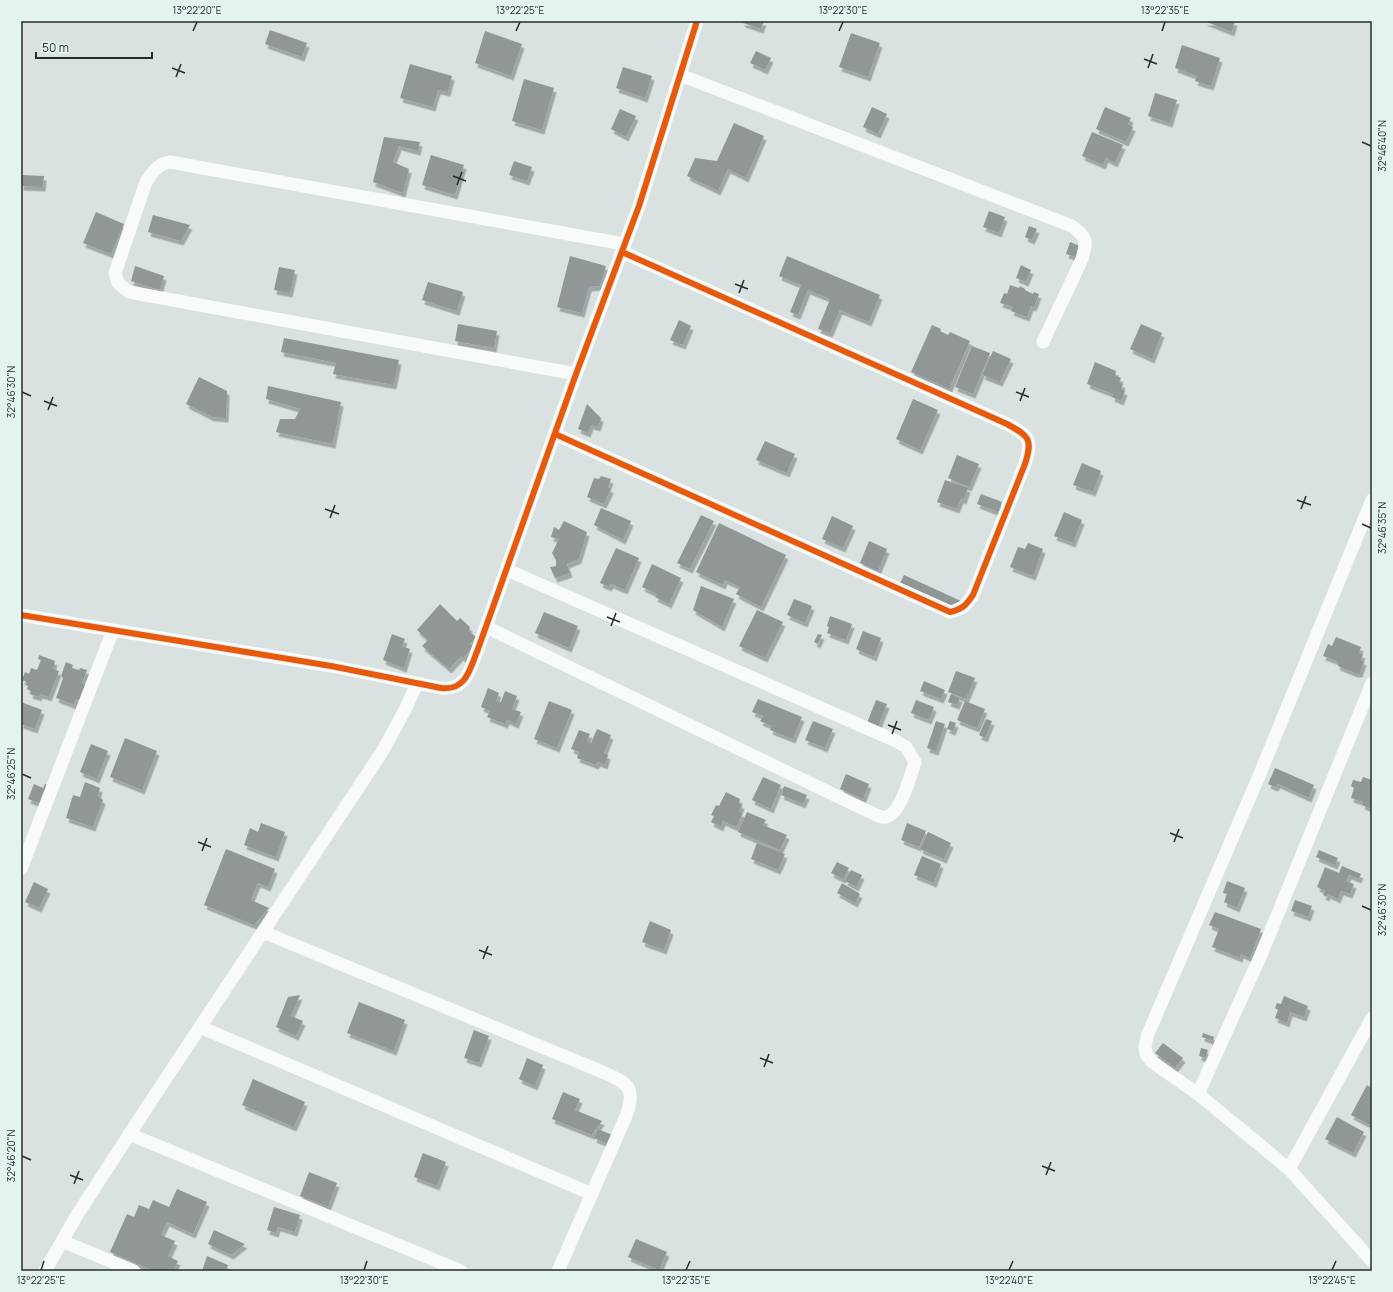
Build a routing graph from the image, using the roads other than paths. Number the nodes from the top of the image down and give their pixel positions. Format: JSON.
{"nodes":[{"id":1,"x":697,"y":21,"type":"edge"},
{"id":2,"x":680,"y":74,"type":"junction"},
{"id":3,"x":623,"y":248,"type":"junction"},
{"id":4,"x":1043,"y":342,"type":"dead end"},
{"id":5,"x":576,"y":374,"type":"junction"},
{"id":6,"x":555,"y":434,"type":"junction"},
{"id":7,"x":1372,"y":500,"type":"edge"},
{"id":8,"x":507,"y":570,"type":"junction"},
{"id":9,"x":22,"y":619,"type":"edge"},
{"id":10,"x":486,"y":627,"type":"junction"},
{"id":11,"x":113,"y":630,"type":"junction"},
{"id":12,"x":417,"y":683,"type":"junction"},
{"id":13,"x":1372,"y":683,"type":"edge"},
{"id":14,"x":21,"y":869,"type":"edge"},
{"id":15,"x":263,"y":932,"type":"junction"},
{"id":16,"x":1372,"y":1018,"type":"edge"},
{"id":17,"x":200,"y":1026,"type":"junction"},
{"id":18,"x":1198,"y":1094,"type":"junction"},
{"id":19,"x":129,"y":1134,"type":"junction"},
{"id":20,"x":1289,"y":1169,"type":"junction"},
{"id":21,"x":592,"y":1194,"type":"junction"},
{"id":22,"x":62,"y":1241,"type":"junction"},
{"id":23,"x":1372,"y":1261,"type":"edge"},
{"id":24,"x":45,"y":1271,"type":"edge"},
{"id":25,"x":134,"y":1271,"type":"edge"},
{"id":26,"x":461,"y":1271,"type":"edge"},
{"id":27,"x":558,"y":1271,"type":"edge"}],
"edges":[{"from":1,"to":2,"type":"street"},
{"from":2,"to":3,"type":"street"},
{"from":2,"to":4,"type":"street"},
{"from":3,"to":5,"type":"street"},
{"from":3,"to":5,"type":"street"},
{"from":3,"to":6,"type":"street"},
{"from":5,"to":6,"type":"street"},
{"from":6,"to":8,"type":"street"},
{"from":7,"to":18,"type":"street"},
{"from":8,"to":10,"type":"street"},
{"from":8,"to":10,"type":"street"},
{"from":9,"to":11,"type":"street"},
{"from":10,"to":12,"type":"street"},
{"from":11,"to":12,"type":"street"},
{"from":11,"to":14,"type":"street"},
{"from":12,"to":15,"type":"street"},
{"from":13,"to":18,"type":"street"},
{"from":15,"to":17,"type":"street"},
{"from":15,"to":21,"type":"street"},
{"from":16,"to":20,"type":"street"},
{"from":17,"to":19,"type":"street"},
{"from":17,"to":21,"type":"street"},
{"from":18,"to":20,"type":"street"},
{"from":19,"to":22,"type":"street"},
{"from":19,"to":26,"type":"street"},
{"from":20,"to":23,"type":"street"},
{"from":21,"to":27,"type":"street"},
{"from":22,"to":24,"type":"street"},
{"from":22,"to":25,"type":"street"}]}
